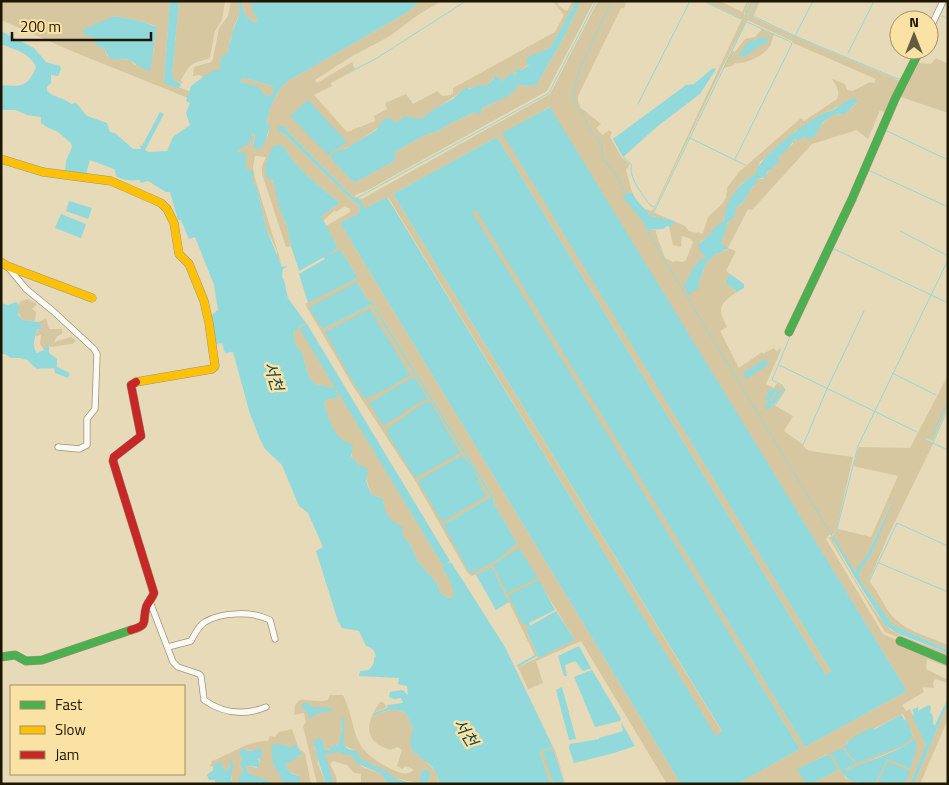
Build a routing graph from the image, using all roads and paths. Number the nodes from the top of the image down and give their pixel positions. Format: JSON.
{"nodes":[{"id":1,"x":915,"y":60,"type":"edge"},
{"id":2,"x":1,"y":160,"type":"edge"},
{"id":3,"x":4,"y":264,"type":"edge"},
{"id":4,"x":92,"y":298,"type":"dead end"},
{"id":5,"x":790,"y":332,"type":"dead end"},
{"id":6,"x":58,"y":447,"type":"dead end"},
{"id":7,"x":150,"y":602,"type":"junction"},
{"id":8,"x":276,"y":639,"type":"dead end"},
{"id":9,"x":900,"y":641,"type":"dead end"},
{"id":10,"x":168,"y":647,"type":"junction"},
{"id":11,"x":1,"y":657,"type":"edge"},
{"id":12,"x":948,"y":661,"type":"edge"},
{"id":13,"x":266,"y":707,"type":"dead end"}],
"edges":[{"from":1,"to":5,"type":"street"},
{"from":2,"to":7,"type":"street"},
{"from":3,"to":4,"type":"street"},
{"from":3,"to":6,"type":"street"},
{"from":7,"to":10,"type":"street"},
{"from":7,"to":11,"type":"street"},
{"from":8,"to":10,"type":"street"},
{"from":9,"to":12,"type":"street"},
{"from":10,"to":13,"type":"street"}]}
